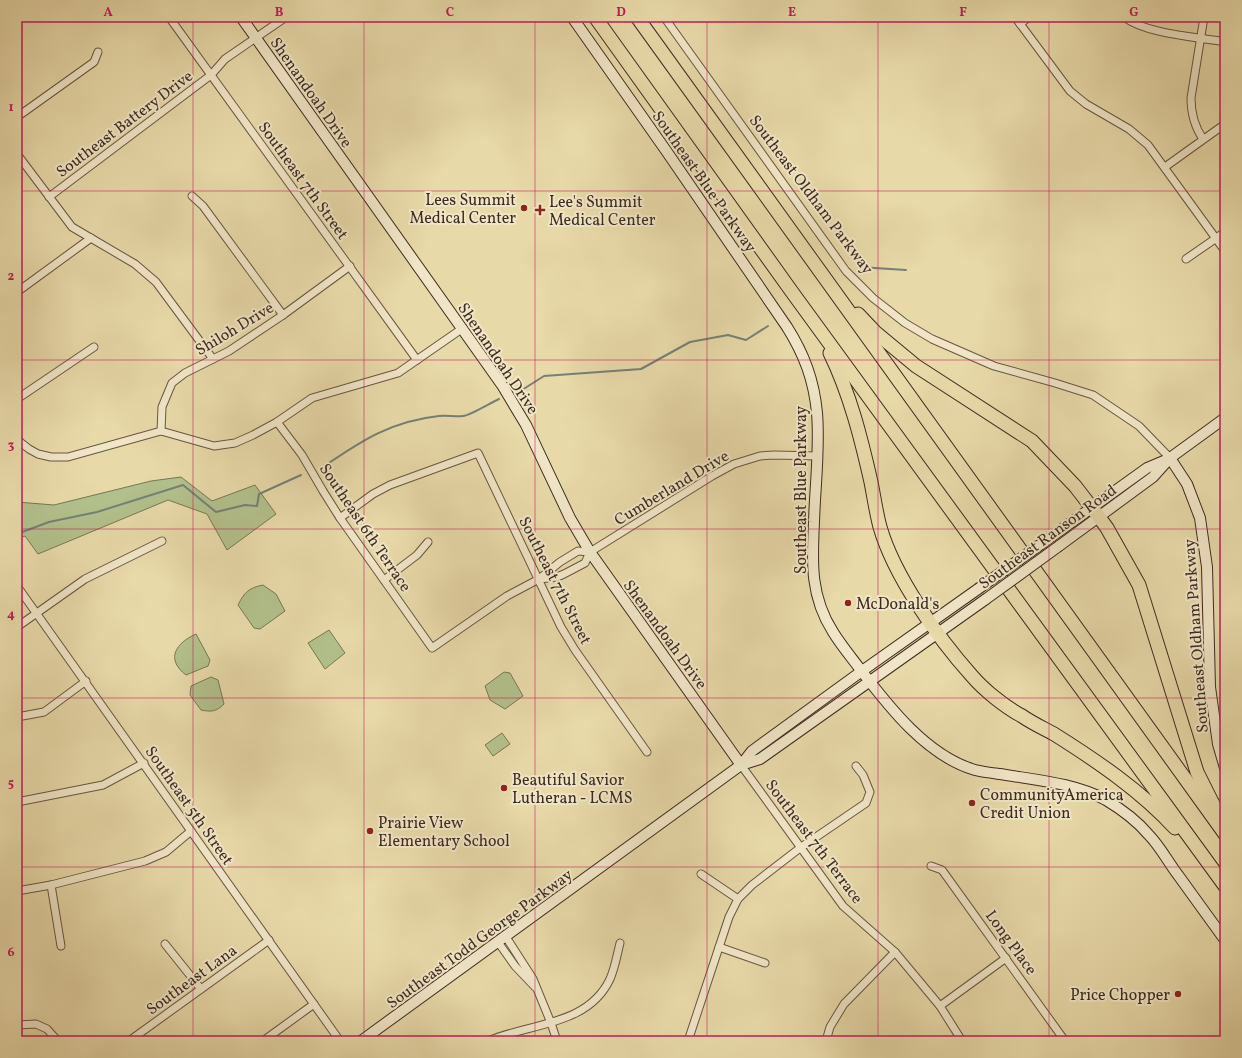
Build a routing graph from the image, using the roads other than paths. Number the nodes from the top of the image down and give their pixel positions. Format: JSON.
{"nodes":[{"id":1,"x":169,"y":17,"type":"edge"},
{"id":2,"x":241,"y":17,"type":"edge"},
{"id":3,"x":286,"y":17,"type":"edge"},
{"id":4,"x":572,"y":17,"type":"edge"},
{"id":5,"x":596,"y":17,"type":"edge"},
{"id":6,"x":637,"y":17,"type":"edge"},
{"id":7,"x":664,"y":17,"type":"edge"},
{"id":8,"x":1015,"y":17,"type":"edge"},
{"id":9,"x":1029,"y":17,"type":"edge"},
{"id":10,"x":1124,"y":17,"type":"edge"},
{"id":11,"x":1204,"y":17,"type":"edge"},
{"id":12,"x":1020,"y":24,"type":"junction"},
{"id":13,"x":255,"y":38,"type":"junction"},
{"id":14,"x":1201,"y":38,"type":"junction"},
{"id":15,"x":1225,"y":42,"type":"edge"},
{"id":16,"x":98,"y":52,"type":"dead end"},
{"id":17,"x":213,"y":73,"type":"junction"},
{"id":18,"x":17,"y":117,"type":"edge"},
{"id":19,"x":1225,"y":124,"type":"edge"},
{"id":20,"x":1203,"y":139,"type":"junction"},
{"id":21,"x":17,"y":154,"type":"edge"},
{"id":22,"x":1165,"y":167,"type":"junction"},
{"id":23,"x":192,"y":196,"type":"dead end"},
{"id":24,"x":49,"y":197,"type":"junction"},
{"id":25,"x":1225,"y":232,"type":"edge"},
{"id":26,"x":91,"y":238,"type":"junction"},
{"id":27,"x":1216,"y":239,"type":"junction"},
{"id":28,"x":1225,"y":251,"type":"edge"},
{"id":29,"x":1186,"y":260,"type":"dead end"},
{"id":30,"x":350,"y":266,"type":"junction"},
{"id":31,"x":822,"y":276,"type":"junction"},
{"id":32,"x":17,"y":292,"type":"edge"},
{"id":33,"x":792,"y":292,"type":"junction"},
{"id":34,"x":283,"y":315,"type":"junction"},
{"id":35,"x":463,"y":328,"type":"junction"},
{"id":36,"x":94,"y":347,"type":"dead end"},
{"id":37,"x":213,"y":359,"type":"junction"},
{"id":38,"x":417,"y":360,"type":"junction"},
{"id":39,"x":17,"y":399,"type":"edge"},
{"id":40,"x":1225,"y":418,"type":"edge"},
{"id":41,"x":277,"y":422,"type":"junction"},
{"id":42,"x":161,"y":431,"type":"junction"},
{"id":43,"x":17,"y":438,"type":"edge"},
{"id":44,"x":818,"y":456,"type":"junction"},
{"id":45,"x":1170,"y":458,"type":"junction"},
{"id":46,"x":1096,"y":512,"type":"junction"},
{"id":47,"x":340,"y":518,"type":"junction"},
{"id":48,"x":162,"y":541,"type":"dead end"},
{"id":49,"x":428,"y":542,"type":"dead end"},
{"id":50,"x":590,"y":552,"type":"junction"},
{"id":51,"x":539,"y":579,"type":"junction"},
{"id":52,"x":384,"y":580,"type":"junction"},
{"id":53,"x":17,"y":586,"type":"edge"},
{"id":54,"x":37,"y":613,"type":"junction"},
{"id":55,"x":17,"y":627,"type":"edge"},
{"id":56,"x":934,"y":628,"type":"junction"},
{"id":57,"x":432,"y":648,"type":"joint"},
{"id":58,"x":862,"y":671,"type":"junction"},
{"id":59,"x":86,"y":681,"type":"junction"},
{"id":60,"x":869,"y":681,"type":"junction"},
{"id":61,"x":17,"y":718,"type":"edge"},
{"id":62,"x":647,"y":752,"type":"dead end"},
{"id":63,"x":144,"y":764,"type":"junction"},
{"id":64,"x":741,"y":765,"type":"junction"},
{"id":65,"x":856,"y":766,"type":"dead end"},
{"id":66,"x":1225,"y":768,"type":"edge"},
{"id":67,"x":17,"y":802,"type":"edge"},
{"id":68,"x":1225,"y":825,"type":"edge"},
{"id":69,"x":191,"y":831,"type":"junction"},
{"id":70,"x":1225,"y":834,"type":"edge"},
{"id":71,"x":800,"y":848,"type":"junction"},
{"id":72,"x":1210,"y":865,"type":"junction"},
{"id":73,"x":931,"y":866,"type":"dead end"},
{"id":74,"x":701,"y":874,"type":"dead end"},
{"id":75,"x":51,"y":885,"type":"junction"},
{"id":76,"x":1225,"y":886,"type":"edge"},
{"id":77,"x":17,"y":891,"type":"edge"},
{"id":78,"x":738,"y":899,"type":"junction"},
{"id":79,"x":269,"y":940,"type":"junction"},
{"id":80,"x":502,"y":940,"type":"junction"},
{"id":81,"x":1225,"y":940,"type":"edge"},
{"id":82,"x":620,"y":943,"type":"dead end"},
{"id":83,"x":165,"y":944,"type":"dead end"},
{"id":84,"x":61,"y":946,"type":"dead end"},
{"id":85,"x":719,"y":948,"type":"junction"},
{"id":86,"x":895,"y":952,"type":"junction"},
{"id":87,"x":1006,"y":958,"type":"junction"},
{"id":88,"x":765,"y":963,"type":"dead end"},
{"id":89,"x":201,"y":989,"type":"junction"},
{"id":90,"x":314,"y":1004,"type":"junction"},
{"id":91,"x":940,"y":1006,"type":"junction"},
{"id":92,"x":551,"y":1023,"type":"junction"},
{"id":93,"x":17,"y":1025,"type":"edge"},
{"id":94,"x":58,"y":1041,"type":"edge"},
{"id":95,"x":129,"y":1041,"type":"edge"},
{"id":96,"x":263,"y":1041,"type":"edge"},
{"id":97,"x":340,"y":1041,"type":"edge"},
{"id":98,"x":361,"y":1041,"type":"edge"},
{"id":99,"x":488,"y":1041,"type":"edge"},
{"id":100,"x":556,"y":1041,"type":"edge"},
{"id":101,"x":688,"y":1041,"type":"edge"},
{"id":102,"x":826,"y":1041,"type":"edge"},
{"id":103,"x":962,"y":1041,"type":"edge"},
{"id":104,"x":1065,"y":1041,"type":"edge"}],
"edges":[{"from":1,"to":17,"type":"street","name":"Southeast 7th Street"},
{"from":2,"to":13,"type":"street","name":"Shenandoah Drive"},
{"from":3,"to":13,"type":"street","name":"Southeast Battery Drive"},
{"from":4,"to":44,"type":"street","name":"Southeast Blue Parkway"},
{"from":5,"to":33,"type":"highway"},
{"from":6,"to":31,"type":"highway"},
{"from":7,"to":45,"type":"street","name":"Southeast Oldham Parkway"},
{"from":8,"to":12,"type":"street"},
{"from":9,"to":12,"type":"street"},
{"from":10,"to":14,"type":"street"},
{"from":11,"to":14,"type":"street"},
{"from":12,"to":22,"type":"street"},
{"from":13,"to":17,"type":"street","name":"Southeast Battery Drive"},
{"from":13,"to":35,"type":"street","name":"Shenandoah Drive"},
{"from":14,"to":15,"type":"street"},
{"from":14,"to":20,"type":"street"},
{"from":16,"to":18,"type":"street"},
{"from":17,"to":24,"type":"street","name":"Southeast Battery Drive"},
{"from":17,"to":30,"type":"street","name":"Southeast 7th Street"},
{"from":19,"to":20,"type":"street"},
{"from":20,"to":22,"type":"street"},
{"from":21,"to":24,"type":"street"},
{"from":22,"to":27,"type":"street"},
{"from":23,"to":34,"type":"street"},
{"from":24,"to":26,"type":"street"},
{"from":25,"to":27,"type":"street"},
{"from":26,"to":32,"type":"street"},
{"from":26,"to":37,"type":"street"},
{"from":27,"to":28,"type":"street"},
{"from":27,"to":29,"type":"street"},
{"from":30,"to":34,"type":"street","name":"Shiloh Drive"},
{"from":30,"to":38,"type":"street","name":"Southeast 7th Street"},
{"from":31,"to":46,"type":"highway"},
{"from":31,"to":70,"type":"highway"},
{"from":33,"to":56,"type":"highway"},
{"from":33,"to":72,"type":"highway"},
{"from":34,"to":37,"type":"street","name":"Shiloh Drive"},
{"from":35,"to":38,"type":"street"},
{"from":35,"to":50,"type":"street","name":"Shenandoah Drive"},
{"from":36,"to":39,"type":"street"},
{"from":37,"to":42,"type":"street","name":"Shiloh Drive"},
{"from":38,"to":41,"type":"street"},
{"from":40,"to":45,"type":"street","name":"Southeast Ranson Road"},
{"from":41,"to":42,"type":"street"},
{"from":41,"to":47,"type":"street","name":"Southeast 6th Terrace"},
{"from":42,"to":43,"type":"street"},
{"from":44,"to":50,"type":"street","name":"Cumberland Drive"},
{"from":44,"to":58,"type":"street","name":"Southeast Blue Parkway"},
{"from":45,"to":46,"type":"street","name":"Southeast Ranson Road"},
{"from":45,"to":66,"type":"street","name":"Southeast Oldham Parkway"},
{"from":46,"to":56,"type":"street","bridge":true},
{"from":46,"to":56,"type":"street","name":"Southeast Ranson Road","bridge":true},
{"from":46,"to":68,"type":"highway"},
{"from":47,"to":51,"type":"street","name":"Southeast 7th Street"},
{"from":47,"to":52,"type":"street","name":"Southeast 6th Terrace"},
{"from":48,"to":54,"type":"street"},
{"from":49,"to":52,"type":"street"},
{"from":50,"to":51,"type":"street","name":"Cumberland Drive"},
{"from":50,"to":51,"type":"street","name":"Cumberland Drive"},
{"from":50,"to":64,"type":"street","name":"Shenandoah Drive"},
{"from":51,"to":57,"type":"street","name":"Cumberland Drive"},
{"from":51,"to":62,"type":"street","name":"Southeast 7th Street"},
{"from":52,"to":57,"type":"street","name":"Southeast 6th Terrace"},
{"from":53,"to":54,"type":"street","name":"Southeast 5th Street"},
{"from":54,"to":55,"type":"street"},
{"from":54,"to":59,"type":"street","name":"Southeast 5th Street"},
{"from":56,"to":58,"type":"street"},
{"from":56,"to":60,"type":"street"},
{"from":56,"to":72,"type":"highway"},
{"from":58,"to":60,"type":"street","name":"Southeast Blue Parkway"},
{"from":58,"to":64,"type":"street"},
{"from":59,"to":61,"type":"street"},
{"from":59,"to":63,"type":"street","name":"Southeast 5th Street"},
{"from":60,"to":64,"type":"street"},
{"from":60,"to":81,"type":"street","name":"Southeast Blue Parkway"},
{"from":63,"to":67,"type":"street"},
{"from":63,"to":69,"type":"street","name":"Southeast 5th Street"},
{"from":64,"to":71,"type":"street","name":"Southeast 7th Terrace"},
{"from":64,"to":80,"type":"street","name":"Southeast Todd George Parkway"},
{"from":65,"to":71,"type":"street"},
{"from":69,"to":75,"type":"street"},
{"from":69,"to":79,"type":"street","name":"Southeast 5th Street"},
{"from":71,"to":78,"type":"street"},
{"from":71,"to":86,"type":"street","name":"Southeast 7th Terrace"},
{"from":72,"to":76,"type":"highway"},
{"from":73,"to":87,"type":"street","name":"Long Place"},
{"from":74,"to":78,"type":"street"},
{"from":75,"to":77,"type":"street"},
{"from":75,"to":84,"type":"street"},
{"from":78,"to":85,"type":"street"},
{"from":79,"to":89,"type":"street","name":"Southeast Lana"},
{"from":79,"to":90,"type":"street","name":"Southeast 5th Street"},
{"from":80,"to":92,"type":"street"},
{"from":80,"to":98,"type":"street","name":"Southeast Todd George Parkway"},
{"from":82,"to":92,"type":"street"},
{"from":83,"to":89,"type":"street"},
{"from":85,"to":88,"type":"street"},
{"from":85,"to":101,"type":"street"},
{"from":86,"to":91,"type":"street","name":"Southeast 7th Terrace"},
{"from":86,"to":102,"type":"street"},
{"from":87,"to":91,"type":"street"},
{"from":87,"to":104,"type":"street","name":"Long Place"},
{"from":89,"to":95,"type":"street","name":"Southeast Lana"},
{"from":90,"to":96,"type":"street"},
{"from":90,"to":97,"type":"street","name":"Southeast 5th Street"},
{"from":91,"to":103,"type":"street","name":"Southeast 7th Terrace"},
{"from":92,"to":99,"type":"street"},
{"from":92,"to":100,"type":"street"},
{"from":93,"to":94,"type":"street"}]}
